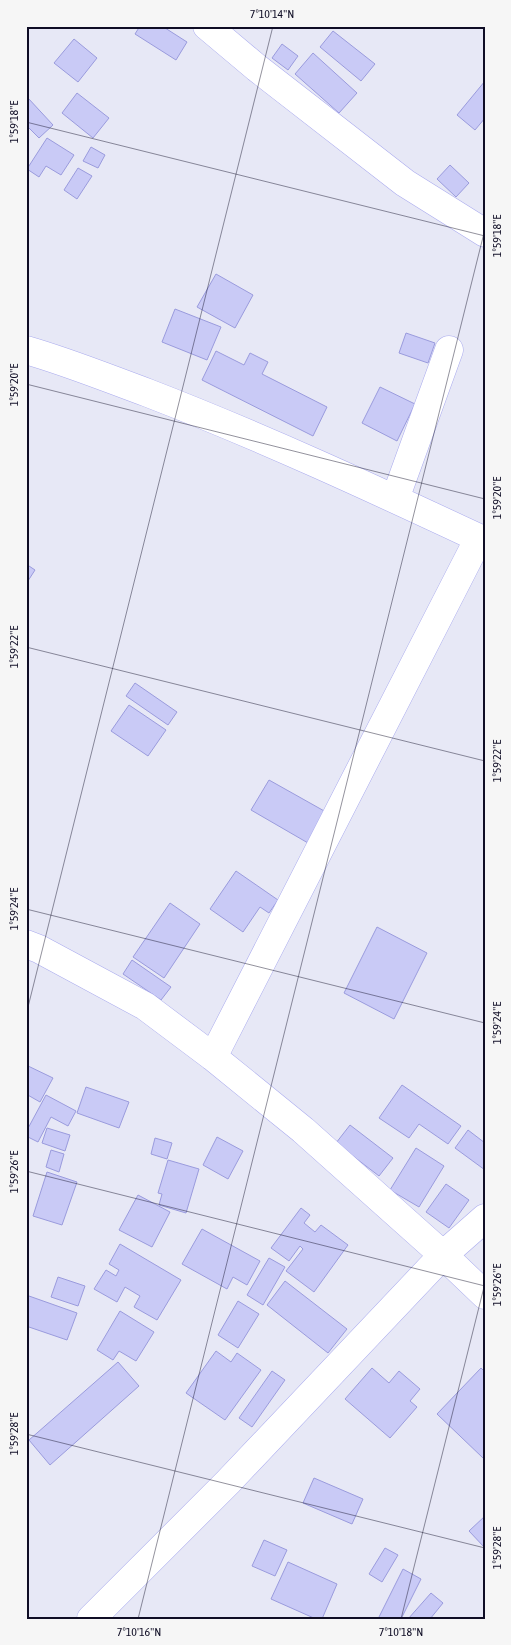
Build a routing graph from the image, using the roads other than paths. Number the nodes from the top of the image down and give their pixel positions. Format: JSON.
{"nodes":[{"id":1,"x":207,"y":26,"type":"edge"},
{"id":2,"x":485,"y":232,"type":"edge"},
{"id":3,"x":26,"y":350,"type":"edge"},
{"id":4,"x":450,"y":350,"type":"dead end"},
{"id":5,"x":395,"y":499,"type":"junction"},
{"id":6,"x":482,"y":540,"type":"edge"},
{"id":7,"x":26,"y":944,"type":"edge"},
{"id":8,"x":214,"y":1057,"type":"junction"},
{"id":9,"x":485,"y":1218,"type":"edge"},
{"id":10,"x":443,"y":1255,"type":"junction"},
{"id":11,"x":485,"y":1295,"type":"edge"},
{"id":12,"x":91,"y":1619,"type":"edge"}],
"edges":[{"from":1,"to":2,"type":"street"},
{"from":3,"to":5,"type":"street"},
{"from":4,"to":5,"type":"street"},
{"from":5,"to":6,"type":"street"},
{"from":6,"to":8,"type":"street"},
{"from":7,"to":8,"type":"street"},
{"from":8,"to":10,"type":"street"},
{"from":9,"to":10,"type":"street"},
{"from":10,"to":11,"type":"street"},
{"from":10,"to":12,"type":"street"}]}
